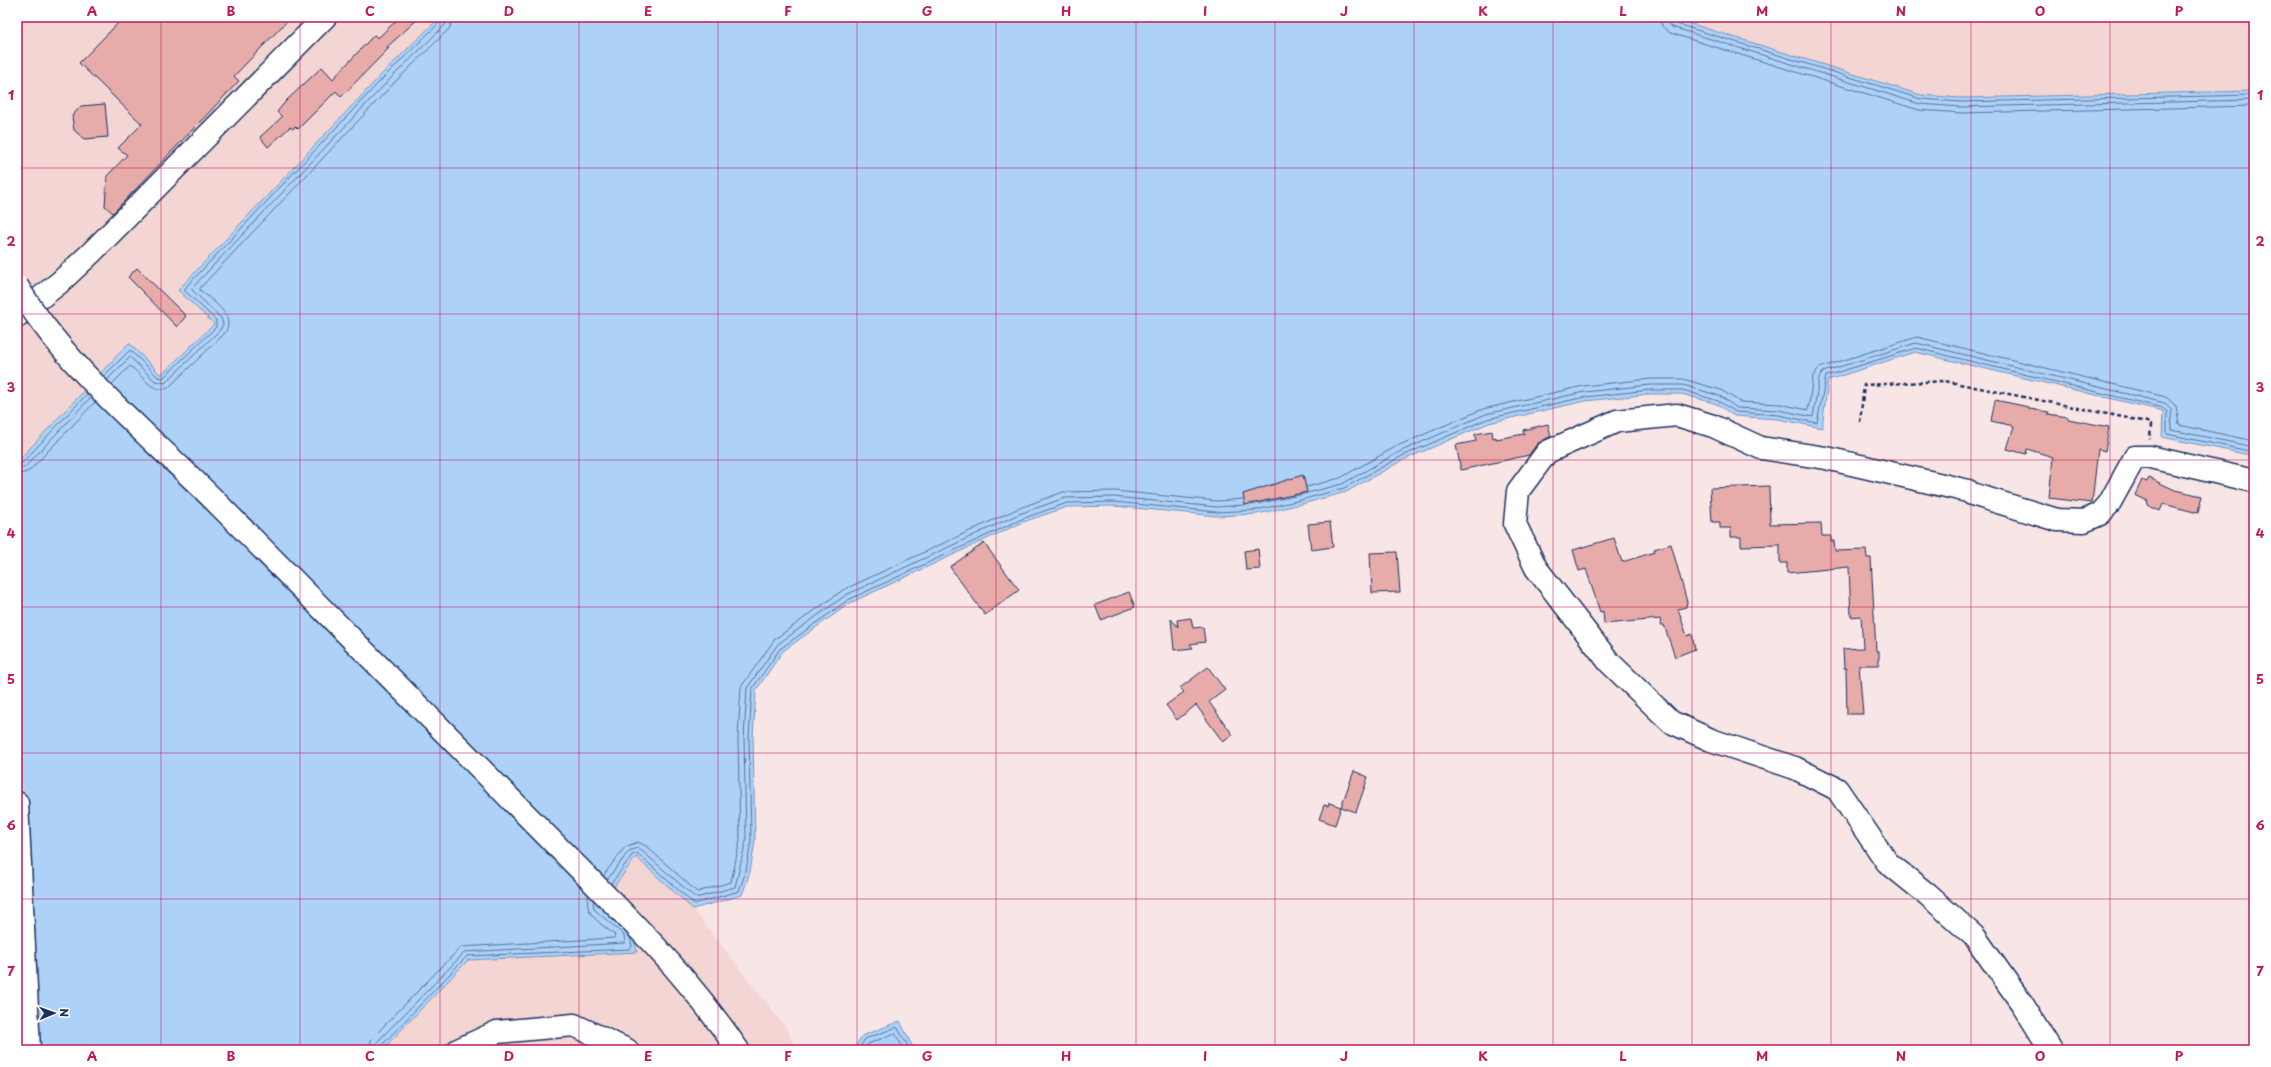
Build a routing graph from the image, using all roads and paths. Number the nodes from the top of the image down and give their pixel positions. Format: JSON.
{"nodes":[{"id":1,"x":325,"y":17,"type":"edge"},
{"id":2,"x":17,"y":286,"type":"edge"},
{"id":3,"x":17,"y":316,"type":"edge"},
{"id":4,"x":1860,"y":422,"type":"dead end"},
{"id":5,"x":2150,"y":457,"type":"junction"},
{"id":6,"x":2254,"y":481,"type":"edge"},
{"id":7,"x":17,"y":804,"type":"edge"},
{"id":8,"x":29,"y":1050,"type":"edge"},
{"id":9,"x":458,"y":1050,"type":"edge"},
{"id":10,"x":626,"y":1050,"type":"edge"},
{"id":11,"x":738,"y":1050,"type":"edge"},
{"id":12,"x":2050,"y":1050,"type":"edge"}],
"edges":[{"from":1,"to":3,"type":"street"},
{"from":2,"to":11,"type":"street","bridge":true},
{"from":4,"to":5,"type":"path"},
{"from":5,"to":6,"type":"street"},
{"from":5,"to":12,"type":"street"},
{"from":7,"to":8,"type":"street"},
{"from":9,"to":10,"type":"street"}]}
